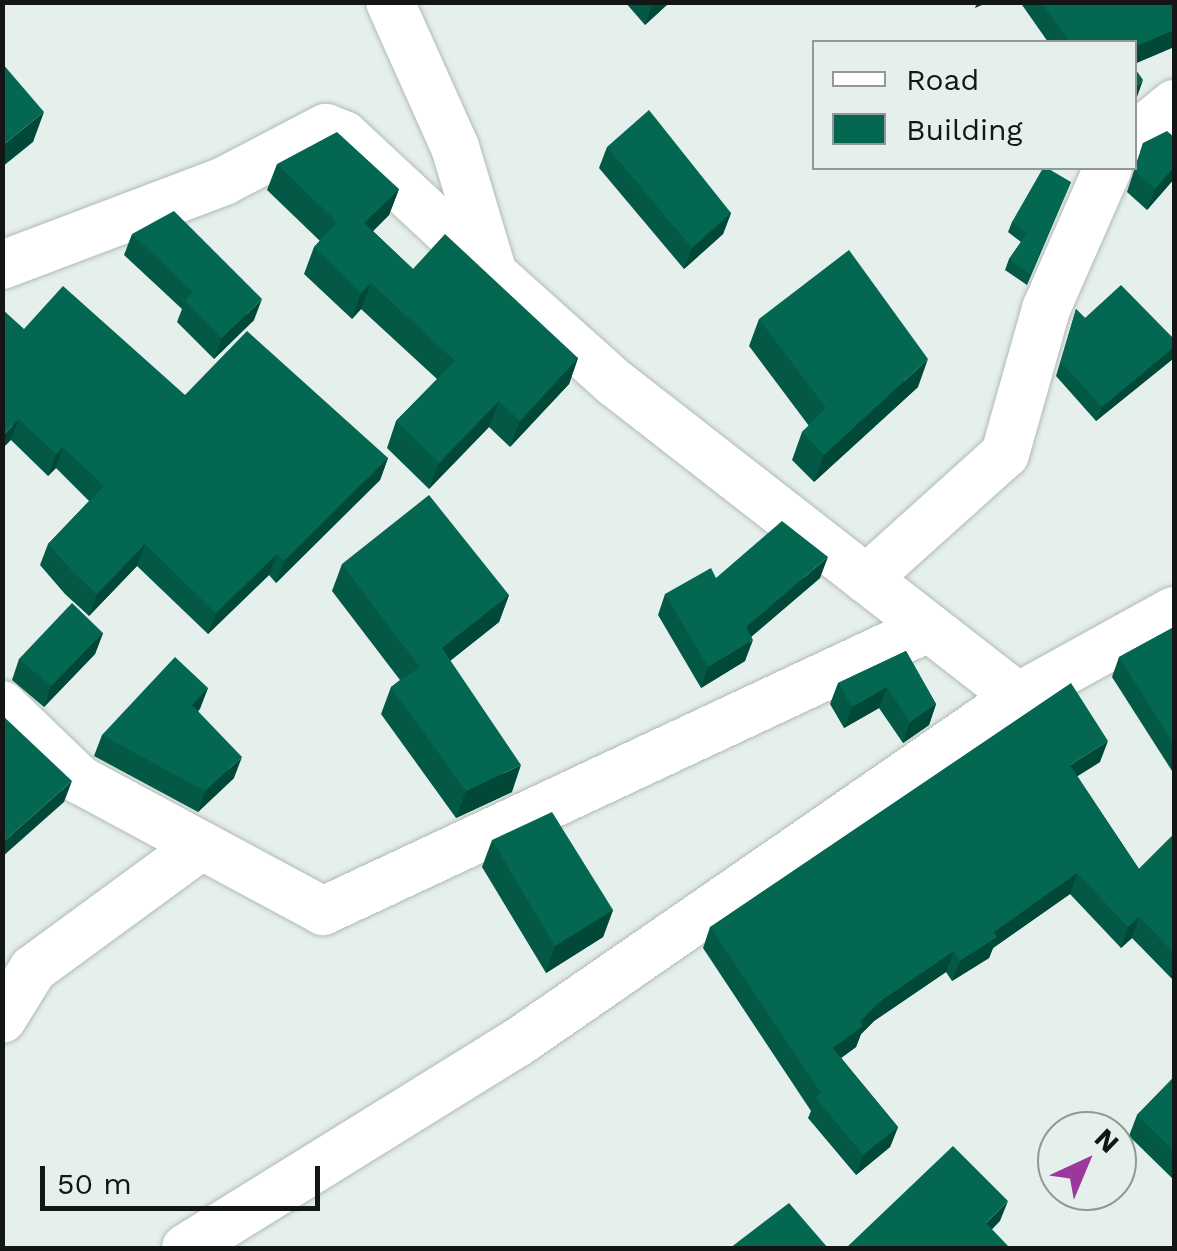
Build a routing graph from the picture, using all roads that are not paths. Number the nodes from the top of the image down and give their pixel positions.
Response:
1 (390, 2) edge
2 (1174, 104) edge
3 (1137, 135) edge
4 (1107, 170) edge
5 (2, 265) edge
6 (492, 274) junction
7 (866, 579) junction
8 (1174, 611) edge
9 (928, 628) junction
10 (1018, 697) junction
11 (2, 705) edge
12 (202, 846) junction
13 (2, 1020) edge
14 (186, 1248) edge

1 - 6 street
2 - 3 street
4 - 7 street
5 - 6 street
6 - 7 street
7 - 9 street
8 - 10 street
9 - 10 street
9 - 12 street
10 - 14 street
11 - 12 street
12 - 13 street

